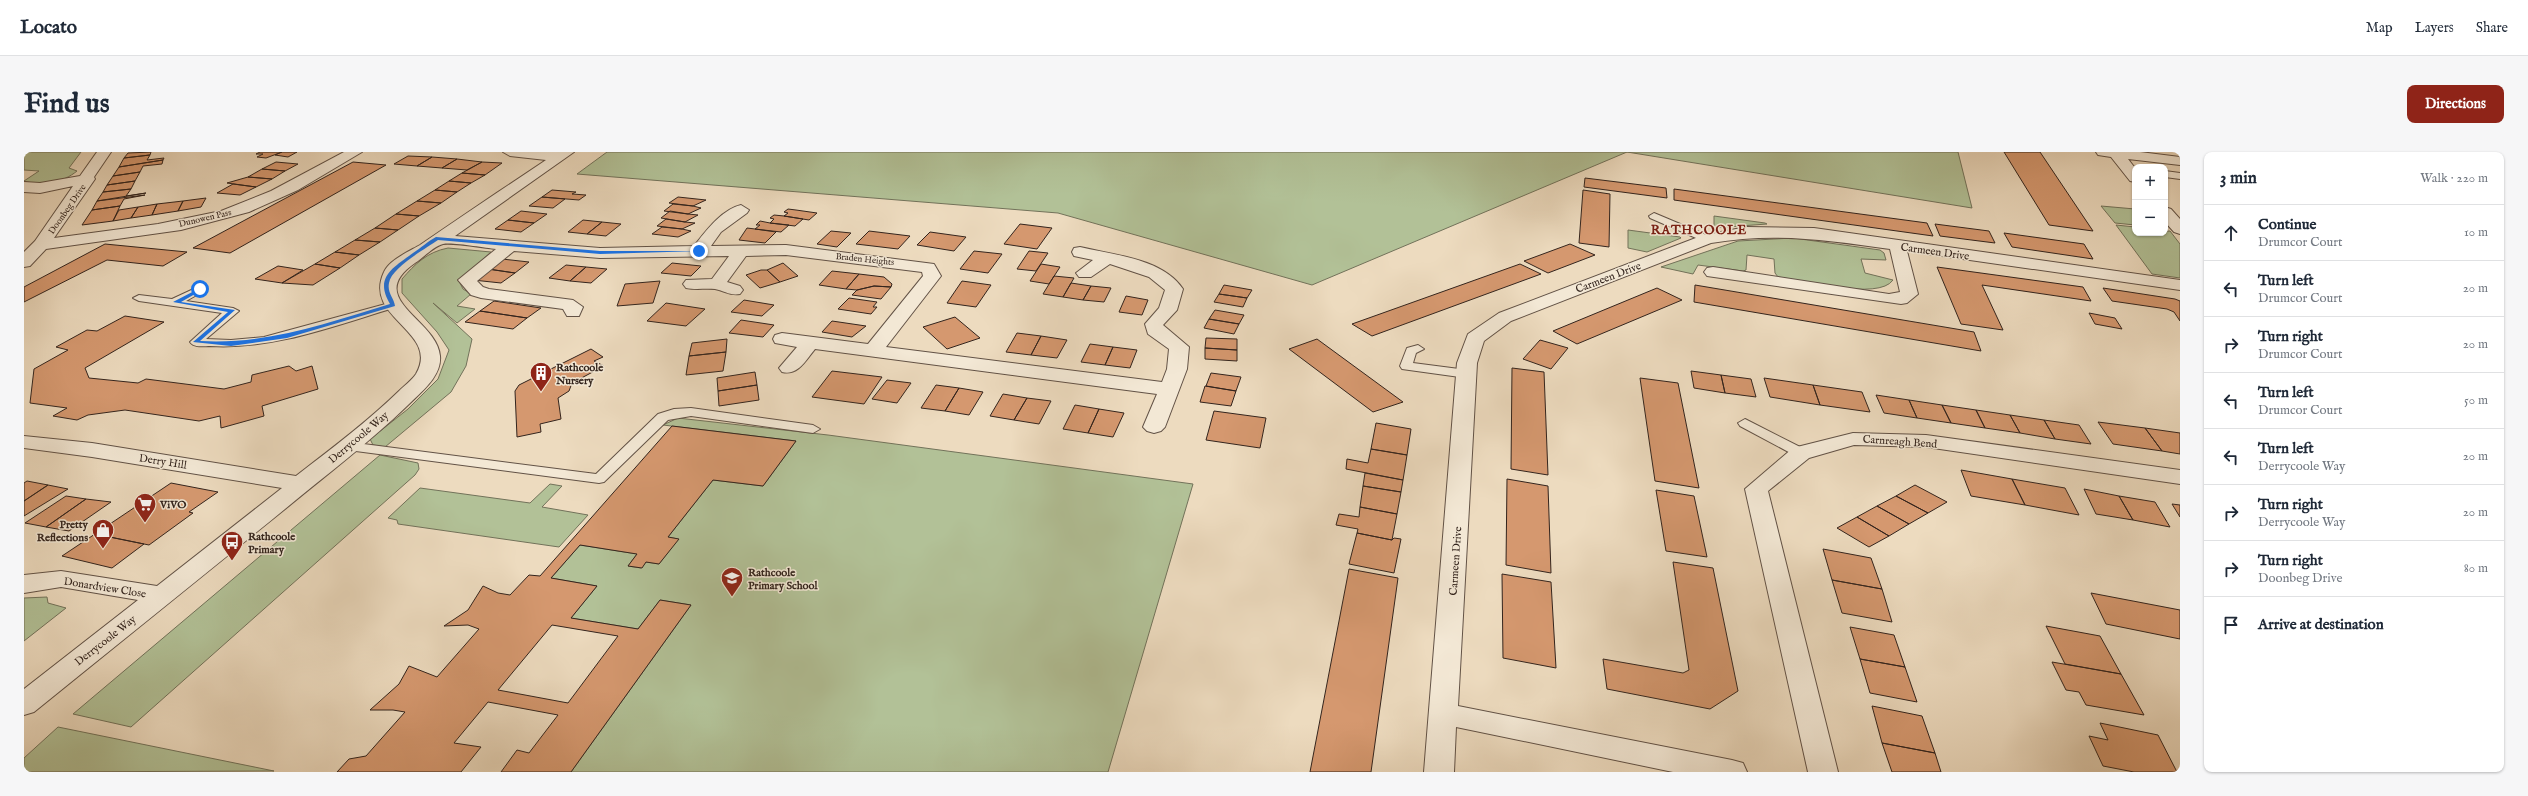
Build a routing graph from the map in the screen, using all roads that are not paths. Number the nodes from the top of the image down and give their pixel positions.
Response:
1 (104, 152) edge
2 (355, 152) edge
3 (510, 152) edge
4 (2109, 153) edge
5 (562, 154) edge
6 (2180, 161) edge
7 (2132, 172) edge
8 (2168, 174) edge
9 (2180, 176) edge
10 (25, 179) edge
11 (88, 179) junction
12 (741, 210) dead end
13 (2168, 215) edge
14 (1654, 216) dead end
15 (2180, 229) edge
16 (436, 239) junction
17 (1707, 239) junction
18 (42, 245) junction
19 (511, 245) junction
20 (1897, 245) junction
21 (699, 251) junction
22 (740, 252) junction
23 (1080, 252) dead end
24 (1106, 259) junction
25 (24, 262) edge
26 (1760, 262) dead end
27 (1714, 272) dead end
28 (1085, 273) dead end
29 (1762, 280) junction
30 (692, 284) dead end
31 (717, 284) junction
32 (2180, 285) edge
33 (200, 289) dead end
34 (734, 290) dead end
35 (139, 298) dead end
36 (175, 302) junction
37 (393, 305) junction
38 (573, 312) dead end
39 (782, 338) dead end
40 (811, 342) junction
41 (1418, 349) dead end
42 (874, 350) junction
43 (789, 368) dead end
44 (1467, 374) junction
45 (1169, 389) junction
46 (1746, 423) dead end
47 (1154, 427) dead end
48 (813, 429) dead end
49 (24, 442) edge
50 (348, 446) junction
51 (1801, 453) junction
52 (2180, 477) edge
53 (302, 484) junction
54 (24, 584) edge
55 (161, 595) junction
56 (24, 704) edge
57 (1444, 714) junction
58 (1440, 772) edge
59 (1732, 772) edge
60 (1823, 772) edge

1 - 11 street, Doonbeg Drive
2 - 18 street, Dunowen Pass
3 - 5 street
4 - 6 street
4 - 7 street
5 - 16 street, Derrycoole Way
8 - 9 lane
10 - 11 street
11 - 18 street, Doonbeg Drive
12 - 21 street
13 - 15 street
14 - 17 lane
16 - 19 street
16 - 37 street, Derrycoole Way
17 - 20 street, Carmeen Drive
17 - 44 street, Carmeen Drive
18 - 25 street, Doonbeg Drive
19 - 21 street
19 - 38 street
20 - 29 street
20 - 32 street, Carmeen Drive
21 - 22 street, Braden Heights
22 - 31 street
22 - 42 street, Braden Heights
23 - 24 street
24 - 28 street
24 - 45 street
26 - 29 street
27 - 29 street
30 - 31 street
31 - 34 street
33 - 36 lane
35 - 36 lane
36 - 37 lane
37 - 50 street, Derrycoole Way
39 - 40 street
40 - 42 street
40 - 43 street
41 - 44 lane
42 - 45 street
44 - 57 street, Carmeen Drive
45 - 47 street
46 - 51 lane
48 - 50 lane
49 - 53 street, Derry Hill
50 - 53 street, Derrycoole Way
51 - 52 street, Carnreagh Bend
51 - 60 street, Carnreagh Bend
53 - 55 street, Derrycoole Way
54 - 55 street, Donardview Close
55 - 56 street, Derrycoole Way
57 - 58 street, Carmeen Drive
57 - 59 street

